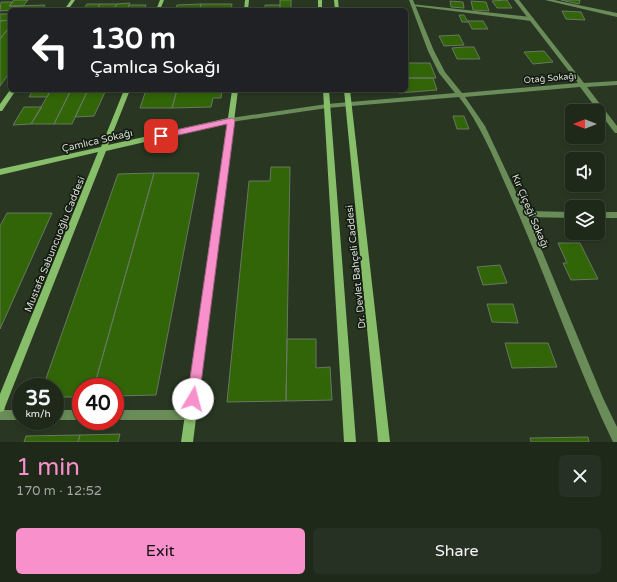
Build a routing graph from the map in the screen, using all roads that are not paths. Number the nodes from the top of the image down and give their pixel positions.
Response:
1 (516, 0) edge
2 (547, 0) edge
3 (412, 3) edge
4 (617, 16) edge
5 (531, 19) junction
6 (617, 83) edge
7 (582, 84) junction
8 (12, 92) edge
9 (126, 92) edge
10 (235, 92) edge
11 (326, 92) edge
12 (347, 92) edge
13 (459, 95) junction
14 (348, 104) junction
15 (328, 106) junction
16 (0, 109) edge
17 (232, 120) junction
18 (617, 131) edge
19 (105, 149) junction
20 (0, 172) edge
21 (523, 214) junction
22 (565, 215) edge
23 (605, 215) edge
24 (617, 215) edge
25 (0, 407) edge
26 (0, 415) edge
27 (12, 415) edge
28 (124, 415) edge
29 (191, 415) junction
30 (617, 439) edge
31 (187, 442) edge
32 (350, 442) edge
33 (384, 442) edge

1 - 5 street, Otağ Sokağı
2 - 4 street
3 - 5 street
3 - 13 street, Kır Çiçeği Sokağı
5 - 7 street, Otağ Sokağı
6 - 7 street
7 - 13 street, Otağ Sokağı
7 - 18 street
8 - 16 street
9 - 19 street, Mustafa Sabuncuoğlu Caddesi
10 - 17 street
11 - 15 street, Dr. Devlet Bahçeli Caddesi
12 - 14 street, Dr. Devlet Bahçeli Caddesi
13 - 14 street, Çamlıca Sokağı
13 - 21 street, Kır Çiçeği Sokağı
14 - 15 street, Çamlıca Sokağı
14 - 33 street, Dr. Devlet Bahçeli Caddesi
15 - 17 street, Çamlıca Sokağı
15 - 32 street, Dr. Devlet Bahçeli Caddesi
17 - 19 street, Çamlıca Sokağı
17 - 29 street
19 - 20 street, Çamlıca Sokağı
19 - 25 street, Mustafa Sabuncuoğlu Caddesi
21 - 22 street
21 - 30 street, Kır Çiçeği Sokağı
23 - 24 street
26 - 27 street
28 - 29 street
29 - 31 street

